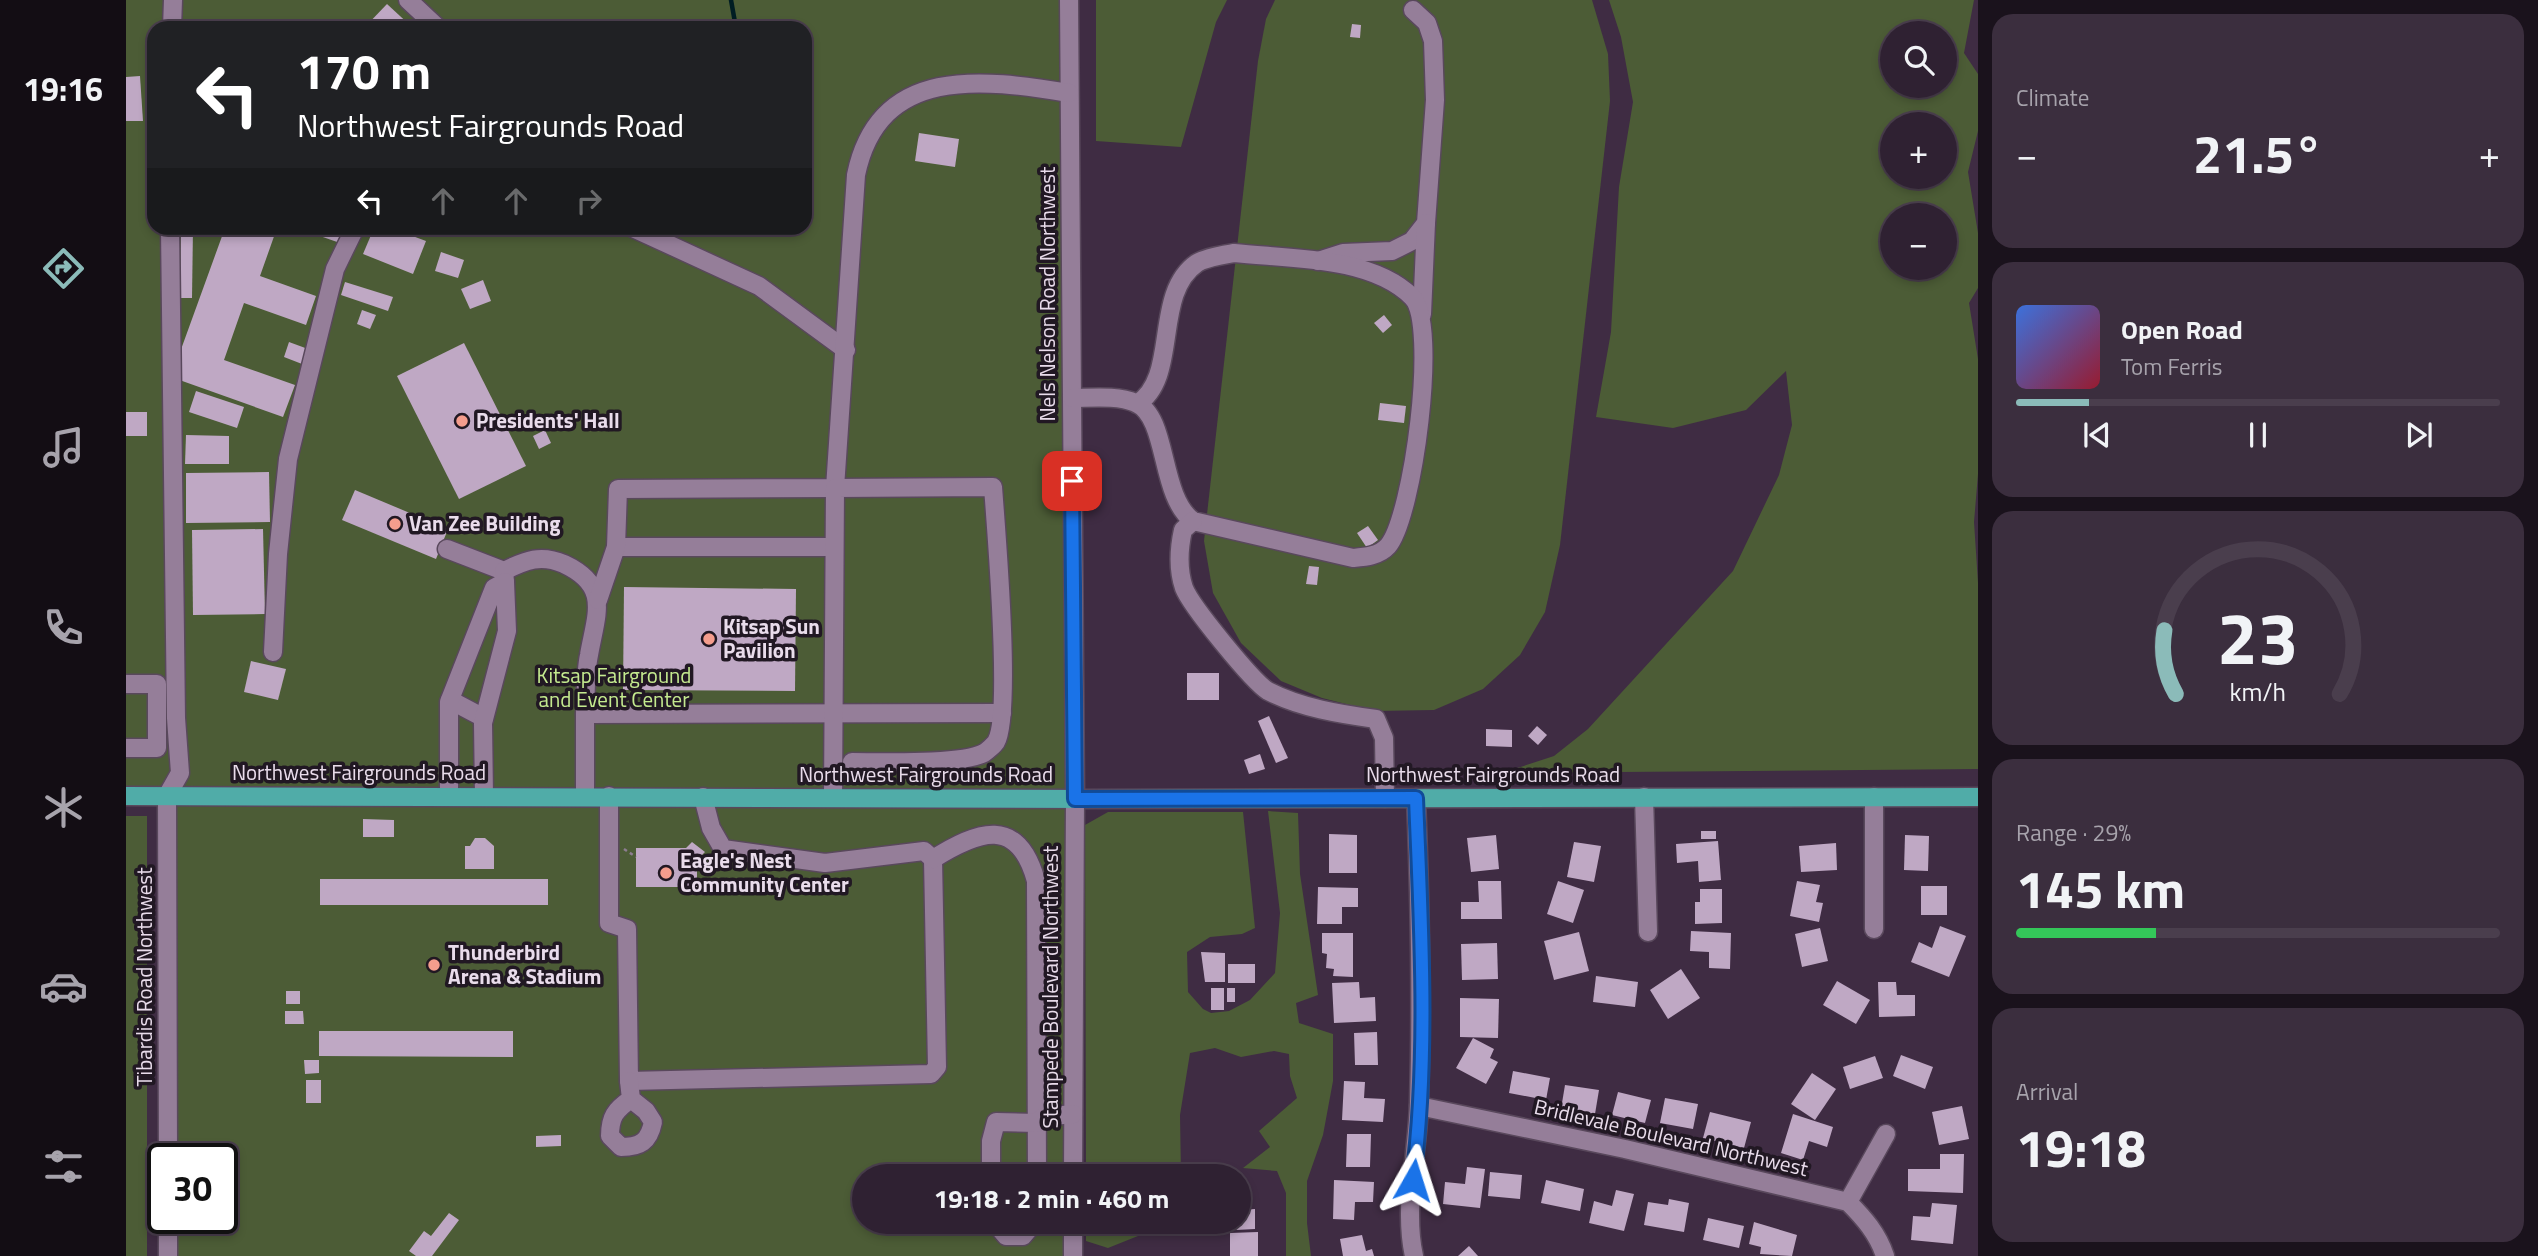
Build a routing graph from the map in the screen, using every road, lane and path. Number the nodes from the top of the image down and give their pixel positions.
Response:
1 (173, 0) edge
2 (408, 0) edge
3 (1069, 0) edge
4 (1413, 10) dead end
5 (172, 21) edge
6 (430, 21) edge
7 (1069, 93) junction
8 (1426, 223) junction
9 (170, 235) edge
10 (352, 235) edge
11 (648, 235) edge
12 (1315, 262) junction
13 (1422, 317) junction
14 (846, 350) junction
15 (1072, 398) junction
16 (1137, 404) junction
17 (835, 488) junction
18 (1193, 521) junction
19 (616, 547) junction
20 (833, 547) junction
21 (447, 549) dead end
22 (505, 577) junction
23 (598, 600) junction
24 (273, 652) dead end
25 (126, 684) edge
26 (450, 700) junction
27 (1002, 713) junction
28 (585, 714) junction
29 (833, 714) junction
30 (484, 718) junction
31 (126, 748) edge
32 (852, 762) dead end
33 (449, 795) junction
34 (126, 796) edge
35 (167, 796) junction
36 (484, 796) junction
37 (585, 796) junction
38 (609, 796) junction
39 (703, 797) junction
40 (833, 797) junction
41 (1644, 797) junction
42 (1874, 797) junction
43 (1978, 797) edge
44 (1385, 798) junction
45 (1416, 798) junction
46 (1075, 799) junction
47 (933, 859) junction
48 (1874, 929) dead end
49 (1648, 932) dead end
50 (1419, 1105) junction
51 (1073, 1114) junction
52 (1037, 1123) junction
53 (1886, 1134) dead end
54 (168, 1143) edge
55 (991, 1164) edge
56 (1037, 1164) edge
57 (1073, 1164) edge
58 (1847, 1202) junction
59 (168, 1234) edge
60 (1004, 1234) edge
61 (1025, 1234) edge
62 (1073, 1234) edge
63 (169, 1256) edge
64 (1073, 1256) edge
65 (1414, 1256) edge
66 (1885, 1256) edge

1 - 5 street
2 - 6 street
3 - 7 street, Nels Nelson Road Northwest
4 - 8 street
7 - 14 street
7 - 15 street, Nels Nelson Road Northwest
8 - 12 street
8 - 13 street
9 - 35 street
10 - 24 street
11 - 14 street
12 - 13 street
12 - 16 street
13 - 18 street
14 - 17 street
15 - 16 street
15 - 46 street, Nels Nelson Road Northwest
16 - 18 street
17 - 19 street
17 - 20 street
17 - 27 street
18 - 44 street
19 - 20 street
19 - 23 street
20 - 29 street
21 - 22 street
22 - 23 street
22 - 26 street
22 - 30 street
23 - 28 street
25 - 31 street
26 - 30 street
26 - 33 street
27 - 29 street
27 - 32 street
28 - 29 street
28 - 37 street
29 - 40 street
30 - 36 street
33 - 35 main road, Northwest Fairgrounds Road
33 - 36 main road, Northwest Fairgrounds Road
34 - 35 main road, Northwest Fairgrounds Road
35 - 54 street, Tibardis Road Northwest
36 - 37 main road, Northwest Fairgrounds Road
37 - 38 main road, Northwest Fairgrounds Road
38 - 39 main road, Northwest Fairgrounds Road
38 - 47 street
39 - 40 main road, Northwest Fairgrounds Road
39 - 47 street
40 - 46 main road, Northwest Fairgrounds Road
41 - 42 main road, Northwest Fairgrounds Road
41 - 45 main road, Northwest Fairgrounds Road
41 - 49 street
42 - 43 main road, Northwest Fairgrounds Road
42 - 48 street
44 - 45 main road, Northwest Fairgrounds Road
44 - 46 main road, Northwest Fairgrounds Road
45 - 50 street
46 - 51 street, Stampede Boulevard Northwest
47 - 52 street
50 - 58 street, Bridlevale Boulevard Northwest
50 - 65 street
51 - 52 street
51 - 57 street, Stampede Boulevard Northwest
52 - 55 street
52 - 56 street
53 - 58 street
58 - 66 street
59 - 63 street
60 - 61 street
62 - 64 street

